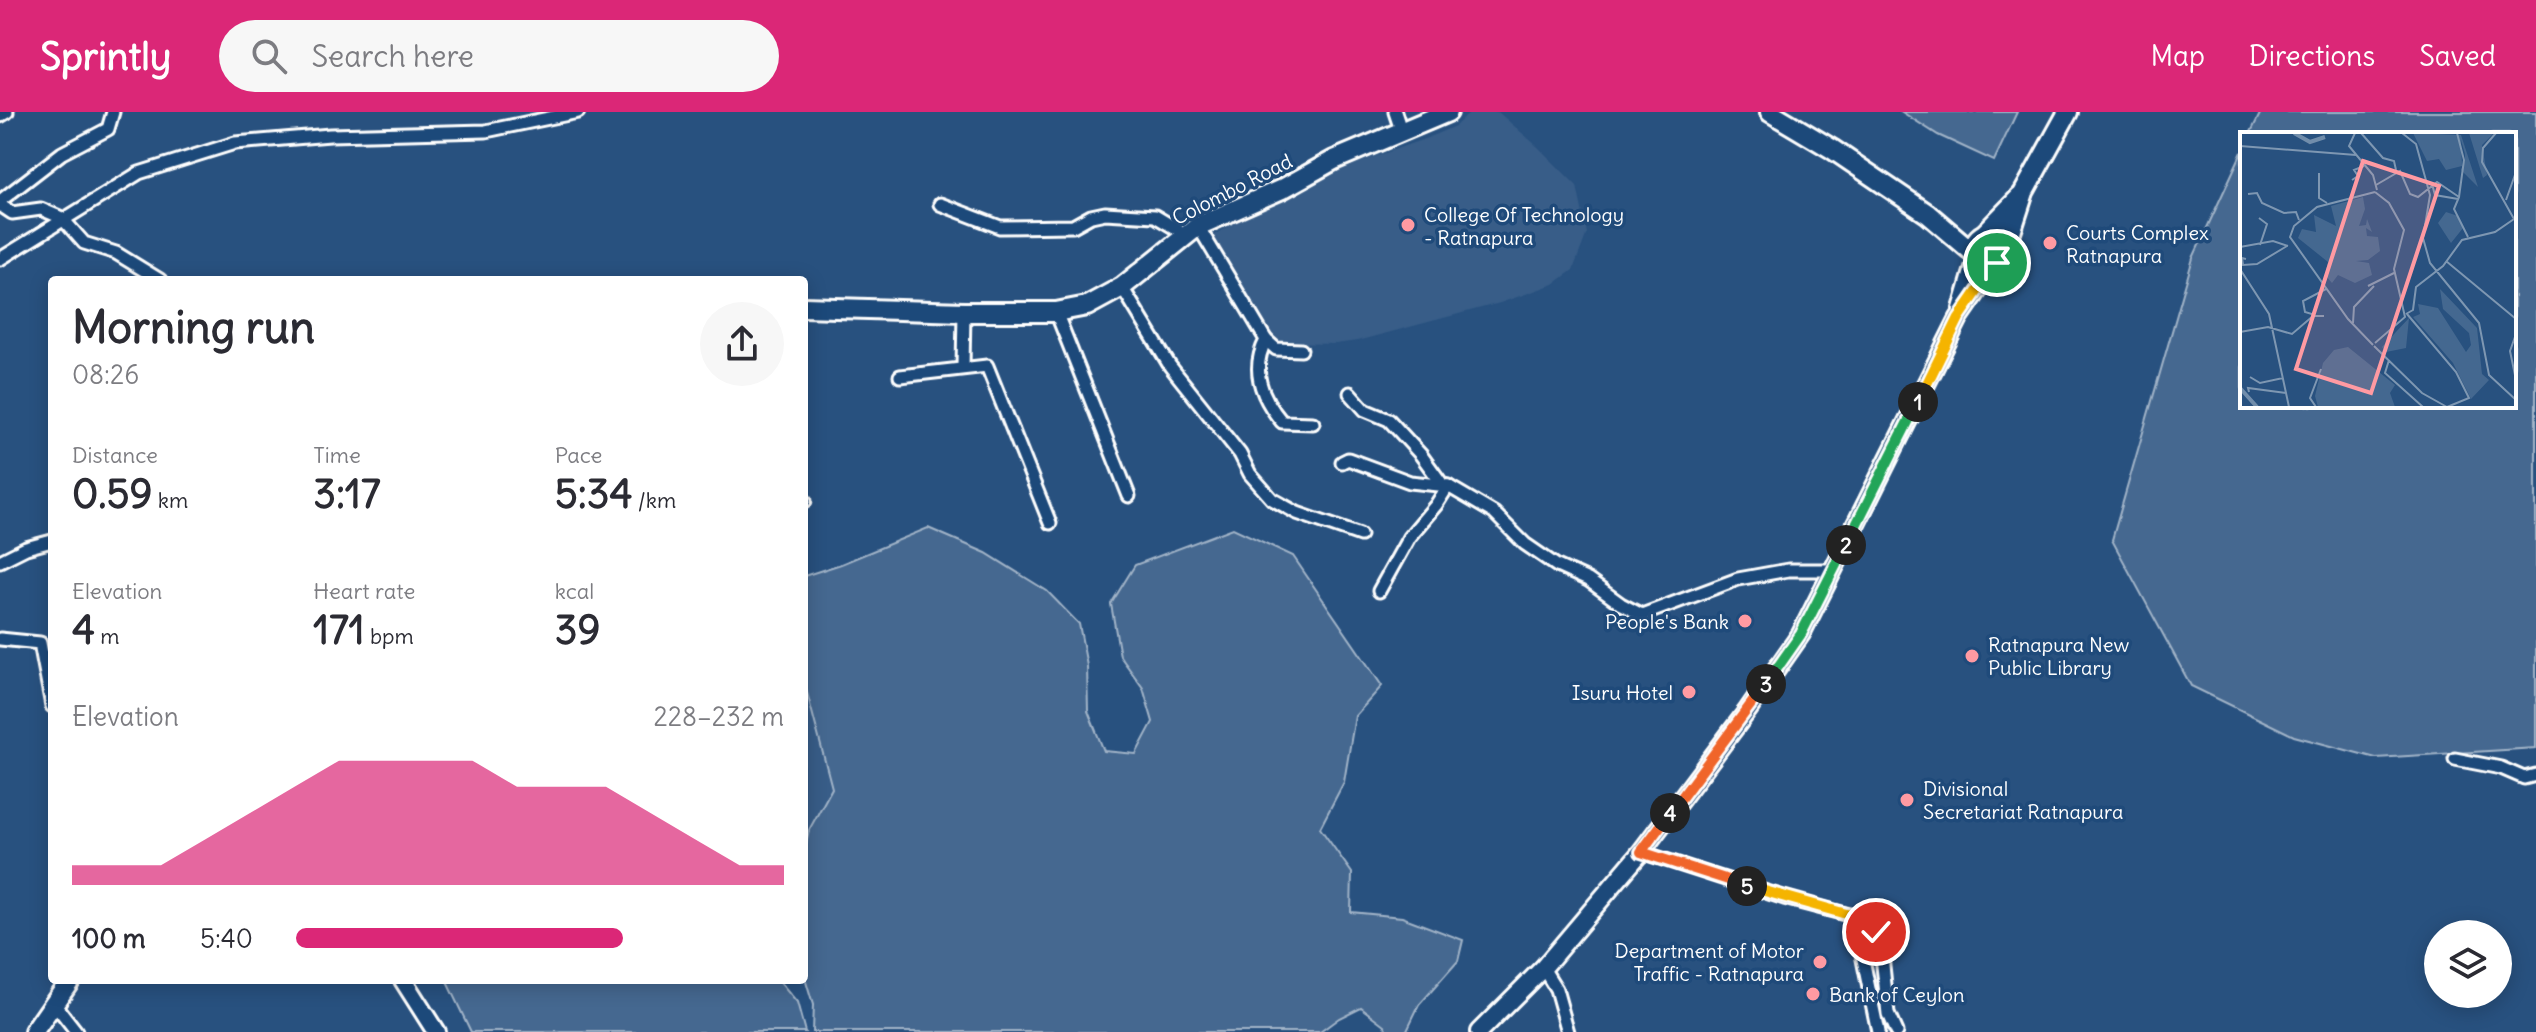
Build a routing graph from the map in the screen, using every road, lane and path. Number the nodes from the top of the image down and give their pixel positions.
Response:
1 (7, 112) edge
2 (113, 112) edge
3 (578, 112) edge
4 (1395, 112) edge
5 (1448, 112) edge
6 (1770, 112) edge
7 (2068, 112) edge
8 (0, 116) edge
9 (1402, 133) junction
10 (2024, 192) junction
11 (0, 203) edge
12 (940, 204) dead end
13 (1928, 214) junction
14 (62, 218) junction
15 (1192, 230) junction
16 (1983, 235) junction
17 (1976, 256) junction
18 (2001, 257) junction
19 (0, 259) edge
20 (153, 276) edge
21 (1122, 287) junction
22 (808, 307) edge
23 (964, 312) junction
24 (1056, 312) junction
25 (1959, 318) junction
26 (1266, 340) junction
27 (1301, 350) dead end
28 (963, 367) junction
29 (900, 376) dead end
30 (1350, 393) dead end
31 (1313, 423) dead end
32 (1342, 462) dead end
33 (1445, 485) junction
34 (1129, 496) dead end
35 (1050, 523) dead end
36 (1360, 535) dead end
37 (48, 542) edge
38 (0, 561) edge
39 (1834, 570) junction
40 (1379, 591) dead end
41 (0, 639) edge
42 (48, 685) edge
43 (2455, 759) dead end
44 (2536, 775) edge
45 (1641, 852) junction
46 (1848, 915) junction
47 (1543, 968) junction
48 (68, 984) edge
49 (406, 984) edge
50 (55, 1005) junction
51 (34, 1032) edge
52 (76, 1032) edge
53 (436, 1032) edge
54 (1479, 1032) edge
55 (1568, 1032) edge
56 (1878, 1032) edge
57 (1896, 1032) edge

1 - 8 street
2 - 11 street
3 - 14 street
4 - 9 street
5 - 9 highway, Colombo Road
6 - 13 highway
7 - 10 highway
9 - 15 highway, Colombo Road
10 - 16 highway
10 - 18 highway
11 - 14 street
12 - 15 street
13 - 16 highway
13 - 17 highway
14 - 19 street
14 - 20 street
15 - 21 highway, Colombo Road
15 - 26 street
16 - 17 highway
16 - 18 highway
17 - 18 highway
17 - 25 main road
18 - 25 main road
21 - 24 highway, Colombo Road
21 - 36 street
22 - 23 highway, Colombo Road
23 - 24 highway, Colombo Road
23 - 28 street
24 - 34 street
25 - 39 main road
26 - 27 street
26 - 31 street
28 - 29 street
28 - 35 street
30 - 33 street
32 - 33 street
33 - 39 street
33 - 40 street
37 - 38 street
39 - 45 main road
41 - 42 street
43 - 44 street
45 - 46 street
45 - 47 main road
46 - 56 street
46 - 57 street
47 - 54 main road
47 - 55 street
48 - 50 highway
49 - 53 main road
50 - 51 highway
50 - 52 street

